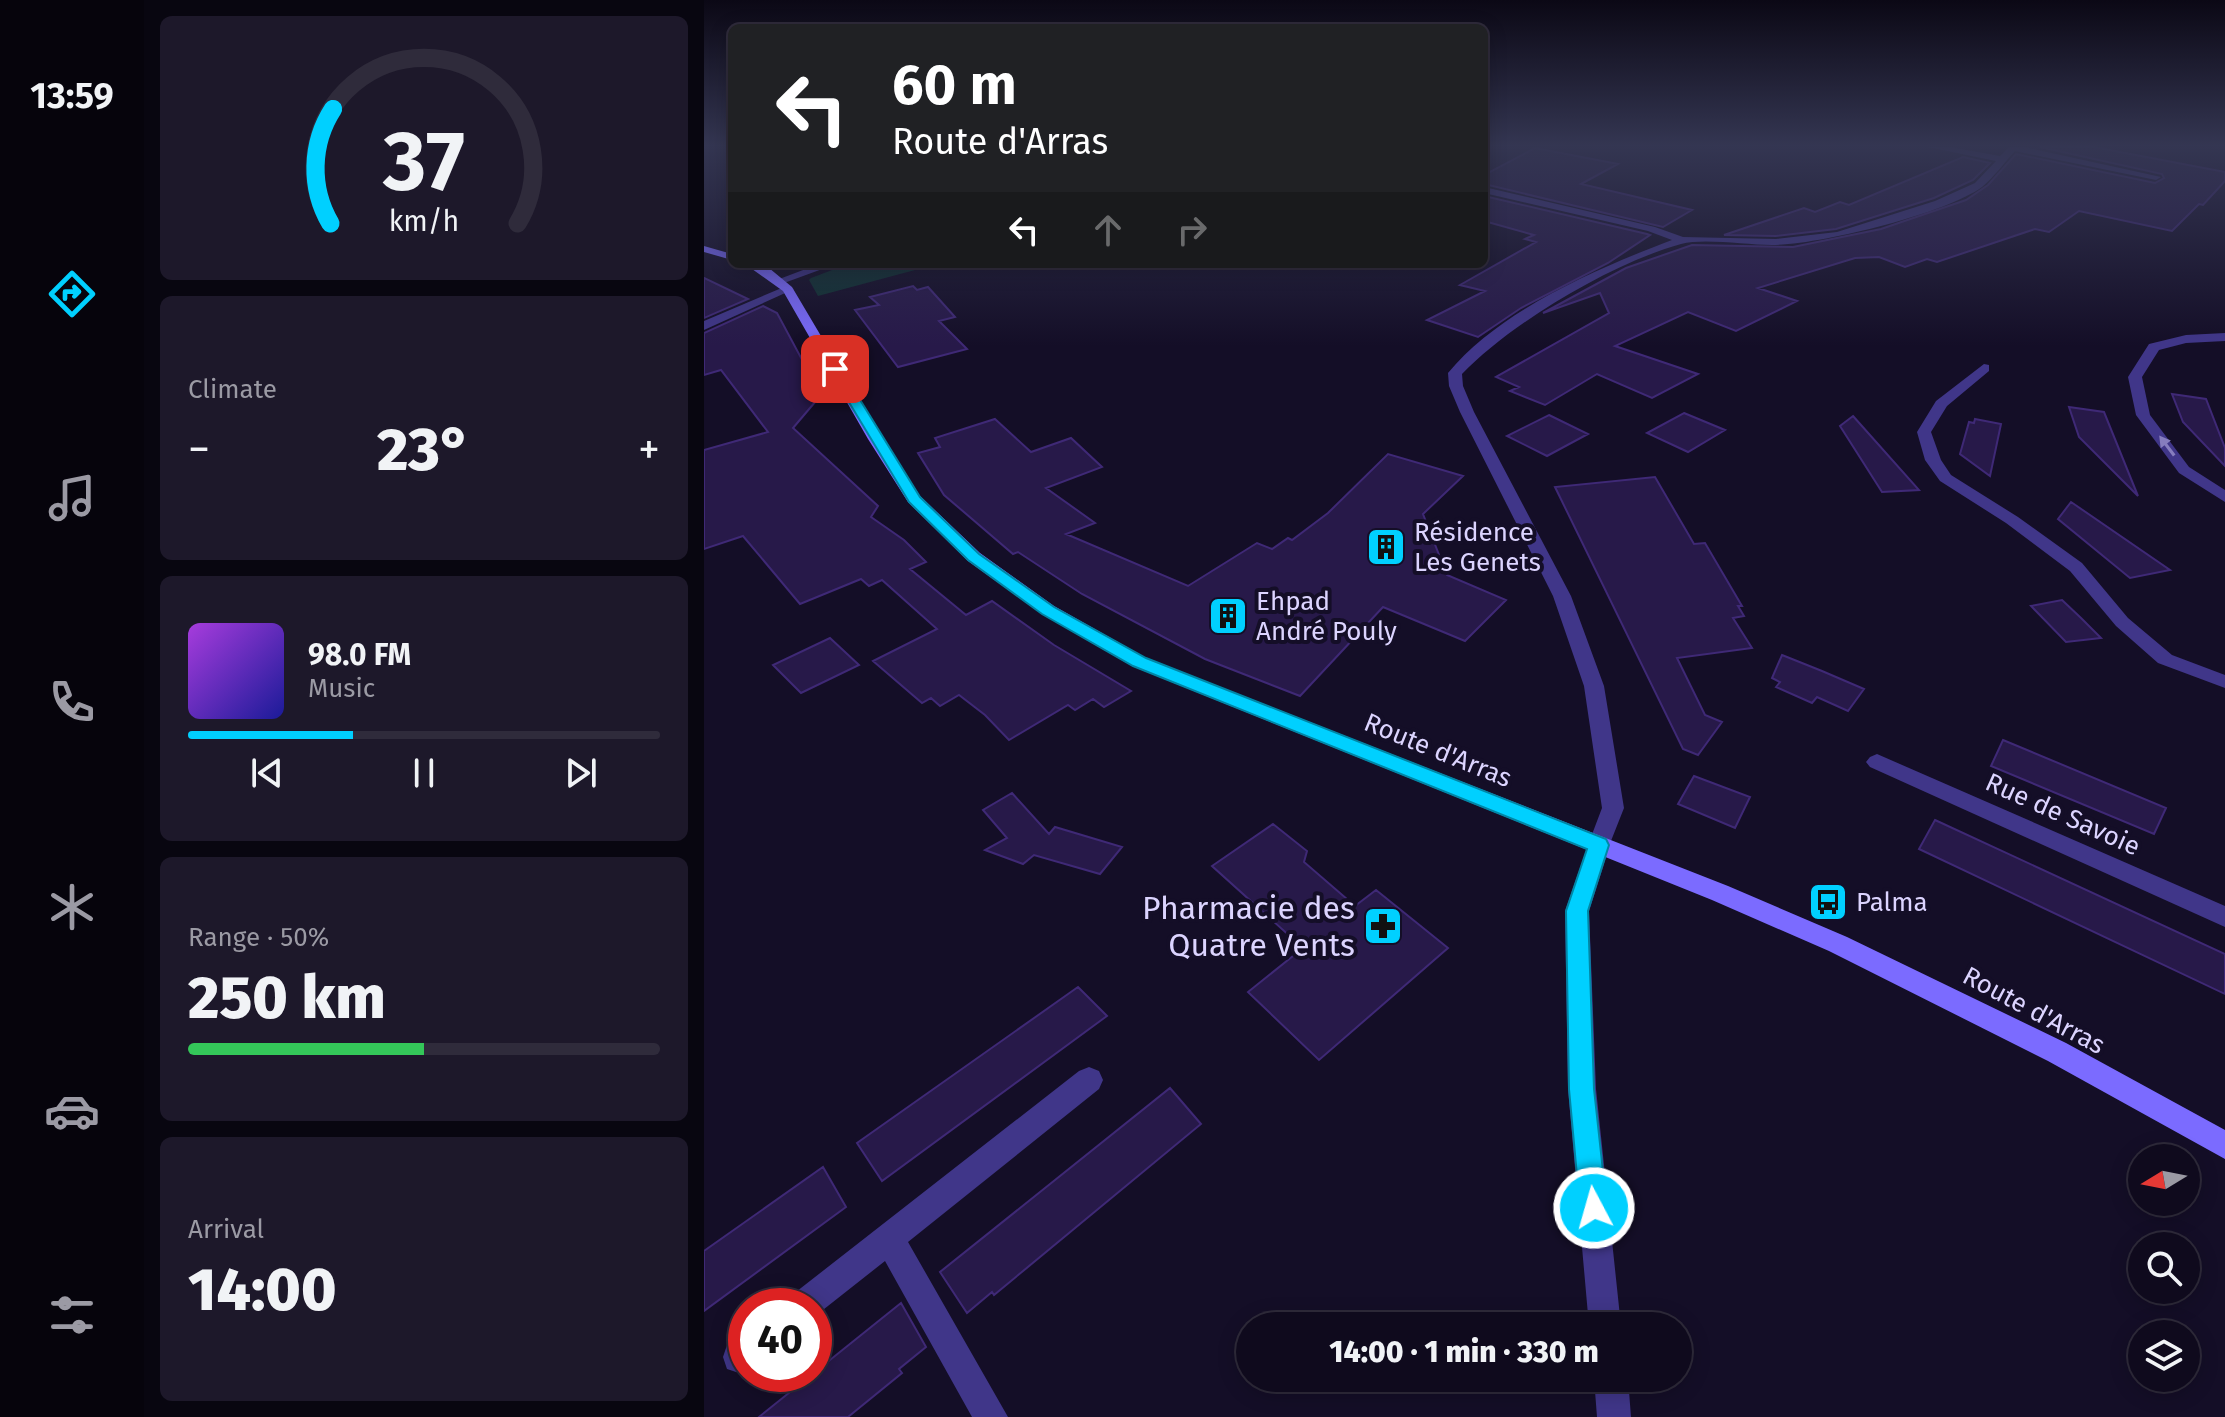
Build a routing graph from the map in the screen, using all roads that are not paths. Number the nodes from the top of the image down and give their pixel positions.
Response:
1 (1583, 213) edge
2 (1907, 213) edge
3 (1682, 240) junction
4 (704, 249) edge
5 (728, 256) edge
6 (757, 268) edge
7 (821, 268) edge
8 (784, 285) junction
9 (704, 326) edge
10 (2225, 337) edge
11 (1984, 368) dead end
12 (2225, 497) edge
13 (2225, 682) edge
14 (1877, 762) dead end
15 (1599, 845) junction
16 (2225, 917) edge
17 (1089, 1080) dead end
18 (2225, 1145) edge
19 (889, 1238) junction
20 (826, 1288) edge
21 (1604, 1312) edge
22 (1612, 1392) edge
23 (991, 1417) edge
24 (1614, 1417) edge

1 - 3 street
2 - 3 street
3 - 15 street
4 - 5 main road
6 - 8 main road, Route d'Arras
7 - 8 street
8 - 9 street
8 - 15 main road, Route d'Arras
12 -> 10 street
11 - 13 street
14 - 16 street, Rue de Savoie
15 - 18 main road, Route d'Arras
15 - 21 street
17 - 19 street
19 - 20 street
19 - 23 street
22 - 24 street

